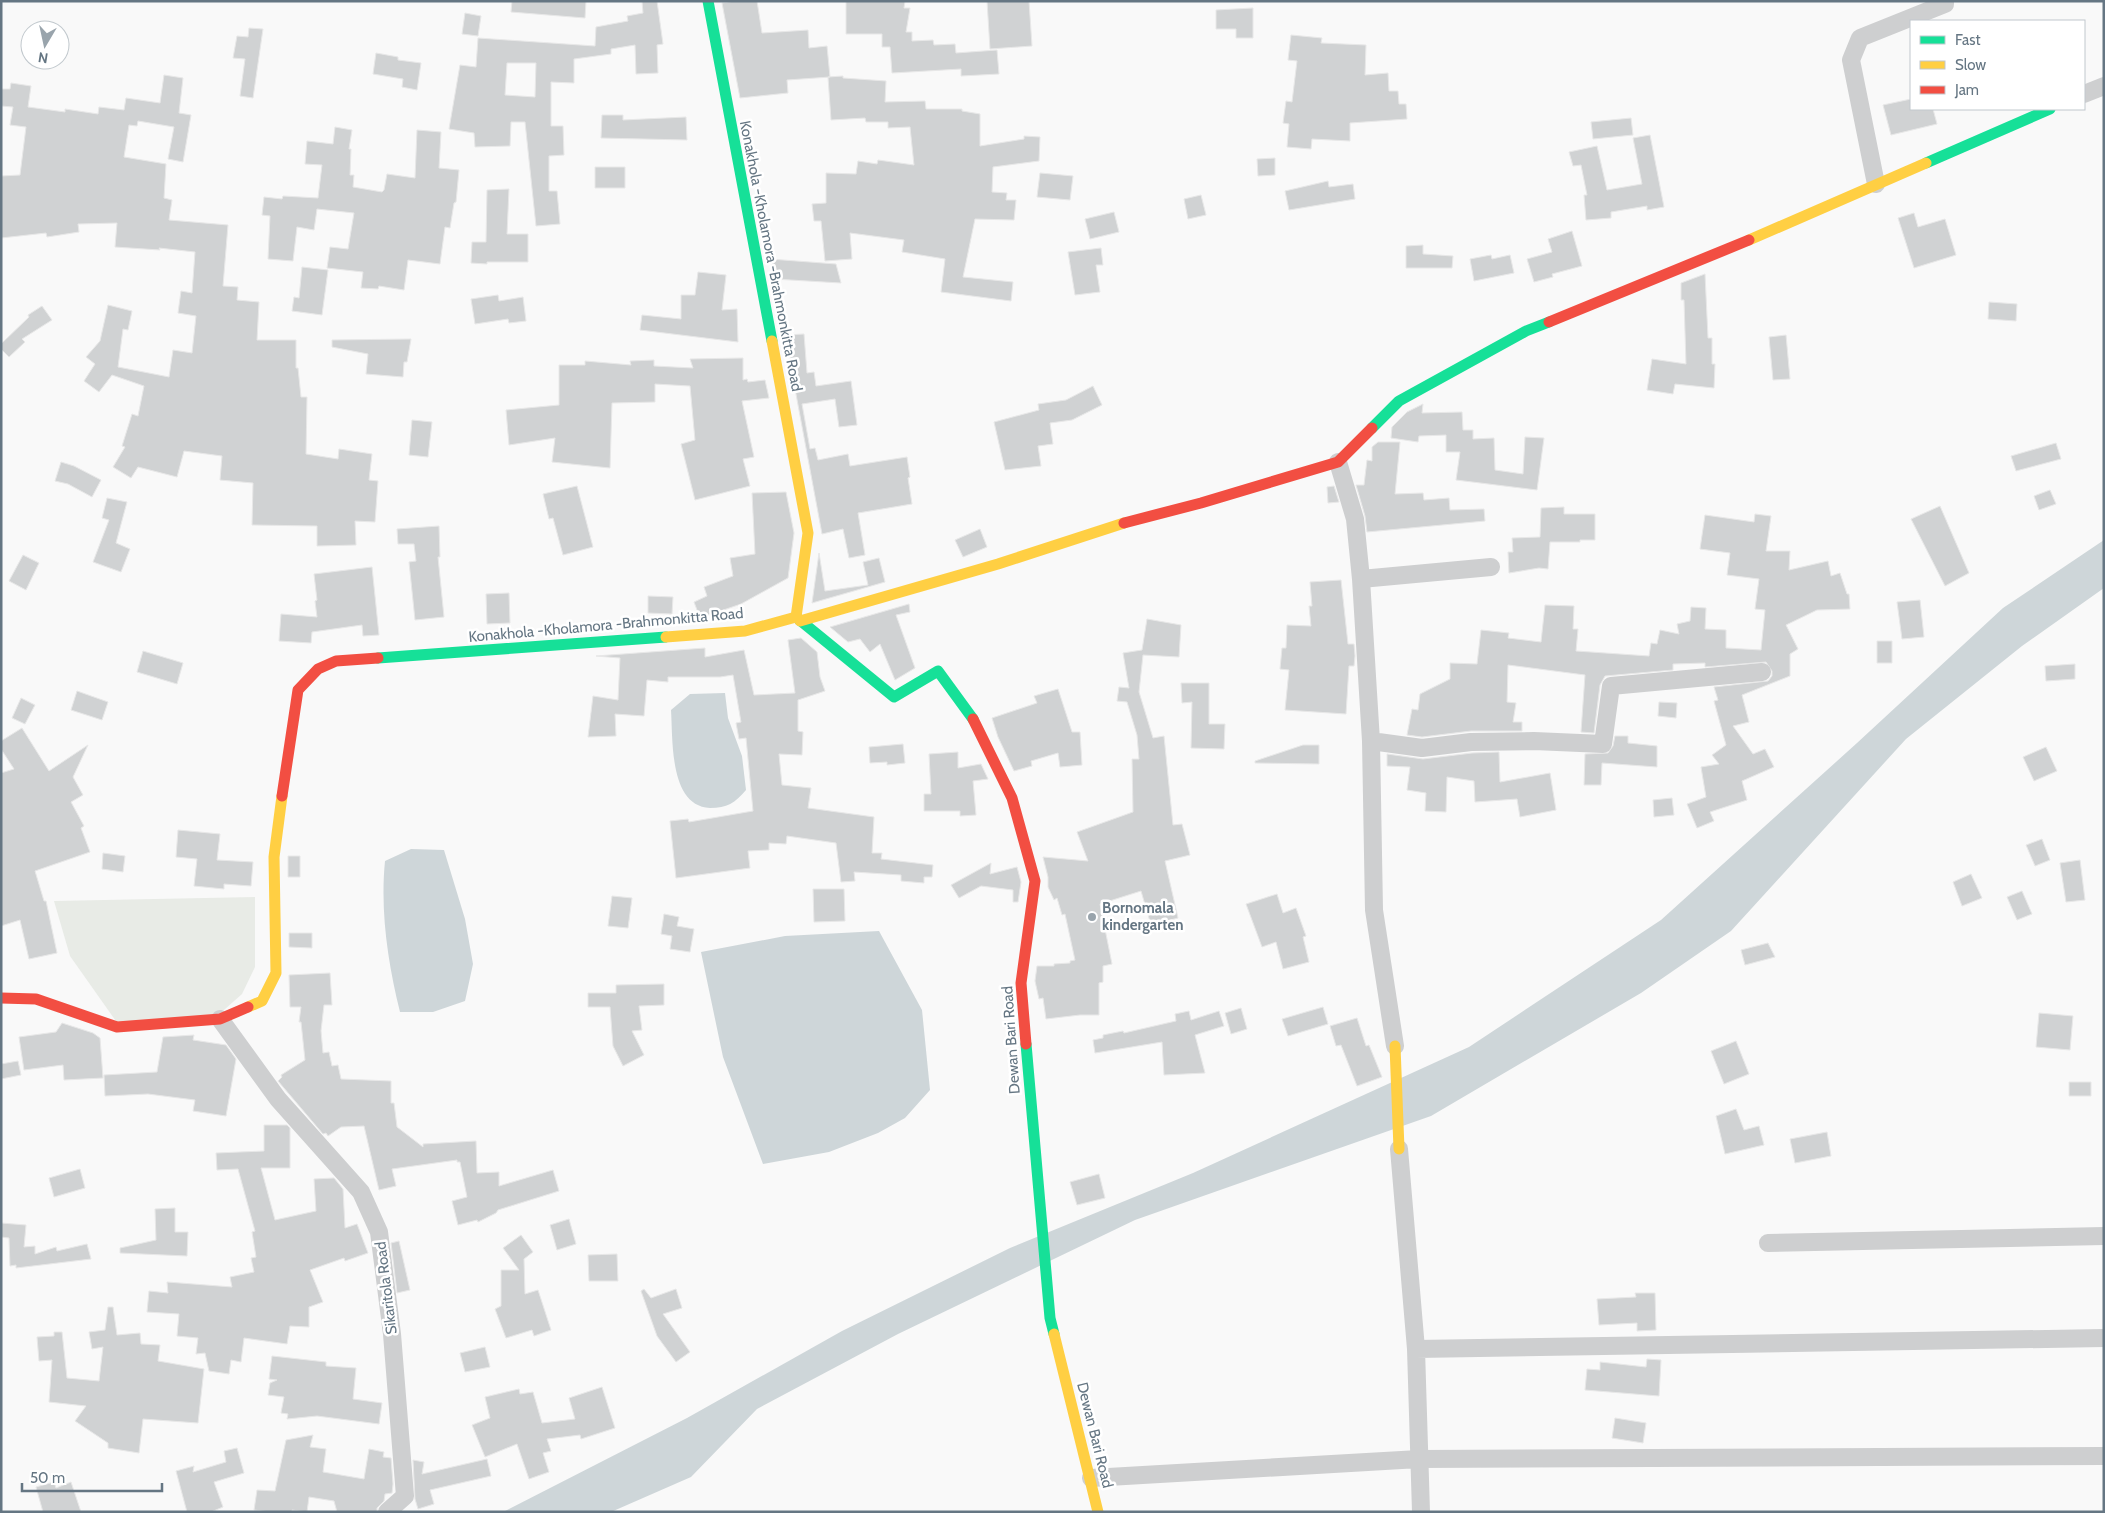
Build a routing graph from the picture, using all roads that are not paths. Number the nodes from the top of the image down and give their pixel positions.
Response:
1 (708, 1) edge
2 (1945, 1) edge
3 (2104, 86) edge
4 (2085, 94) edge
5 (2048, 110) edge
6 (1876, 184) junction
7 (1338, 462) junction
8 (1491, 567) dead end
9 (1361, 580) junction
10 (798, 619) junction
11 (1762, 672) dead end
12 (1370, 741) junction
13 (1, 998) edge
14 (220, 1019) junction
15 (1395, 1046) joint
16 (1399, 1149) joint
17 (2104, 1236) edge
18 (1768, 1243) dead end
19 (2104, 1338) edge
20 (1416, 1349) junction
21 (2104, 1456) edge
22 (1419, 1459) junction
23 (1092, 1478) junction
24 (387, 1512) edge
25 (1098, 1512) edge
26 (1420, 1512) edge

1 - 10 street, Konakhola -Kholamora -Brahmonkitta Road
2 - 6 street
3 - 4 street
5 - 6 street
6 - 7 street
7 - 9 street
7 - 10 street
8 - 9 street
9 - 12 street
10 - 14 street, Konakhola -Kholamora -Brahmonkitta Road
10 - 23 street, Dewan Bari Road
11 - 12 street
12 - 15 street
13 - 14 street
14 - 24 street, Sikaritola Road
15 - 16 street
16 - 20 street
17 - 18 street
19 - 20 street
20 - 22 street
21 - 22 street
22 - 23 street
22 - 26 street
23 - 25 street, Dewan Bari Road

